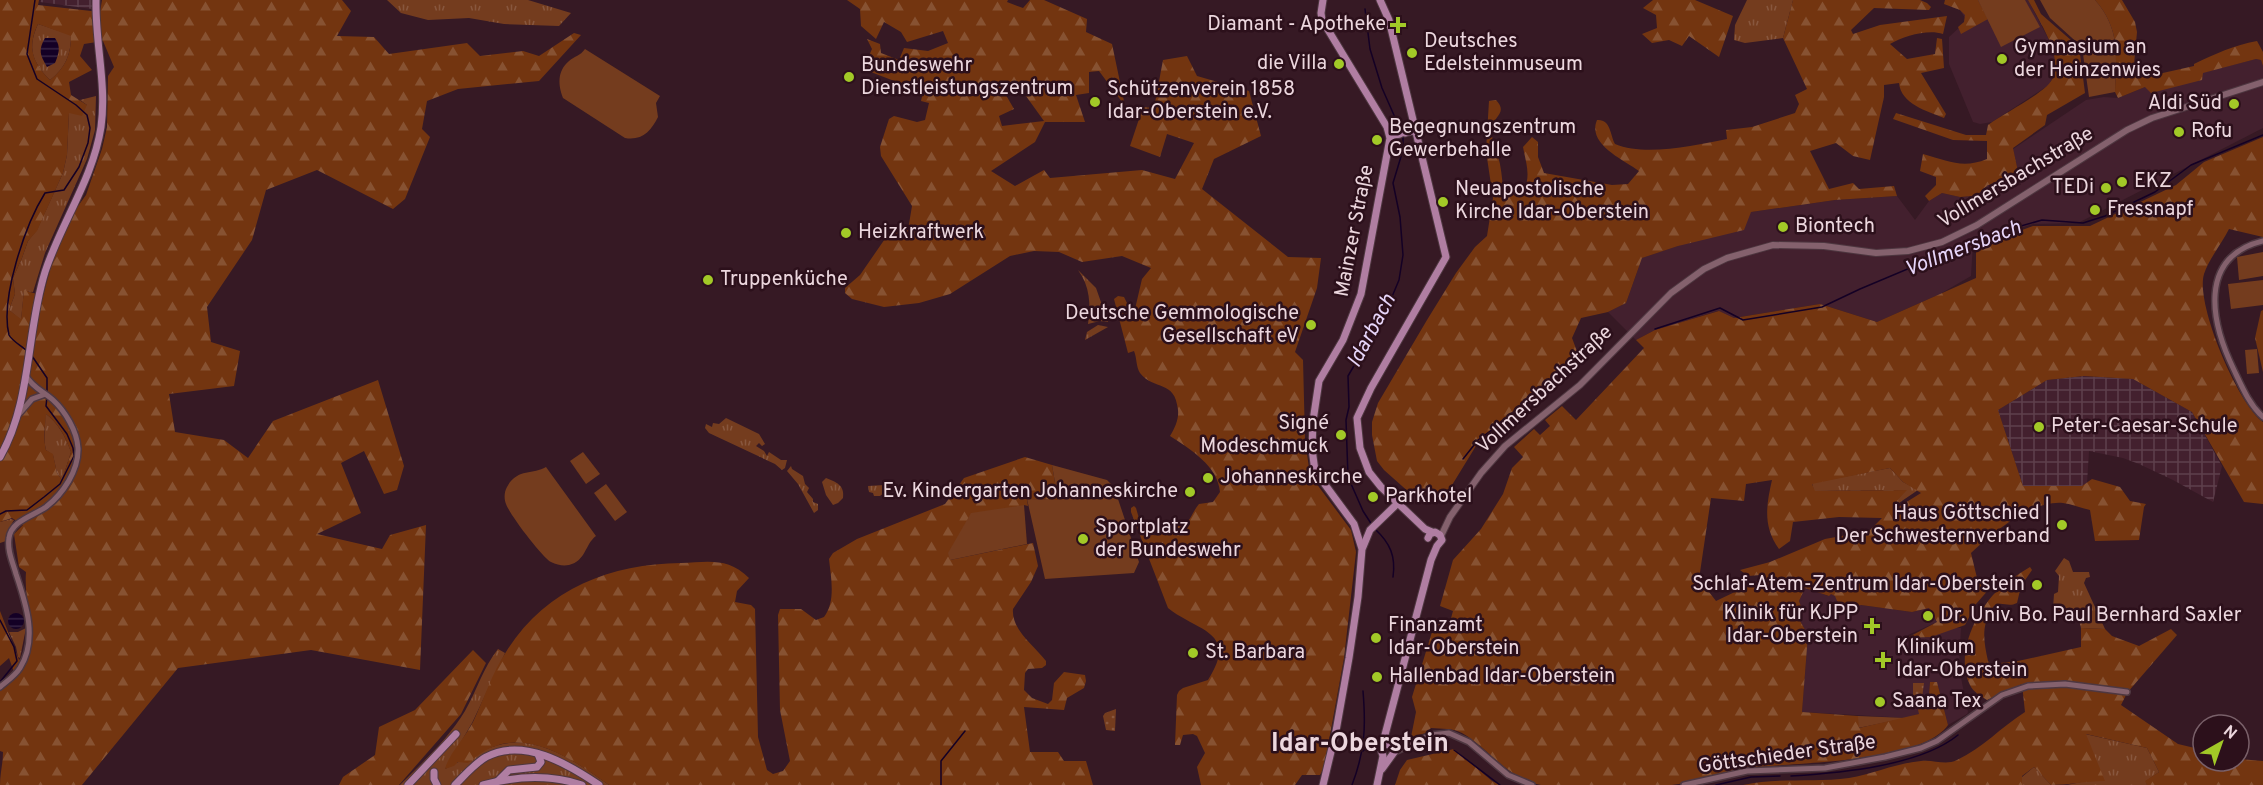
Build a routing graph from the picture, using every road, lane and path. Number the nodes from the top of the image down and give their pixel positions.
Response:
1 (96, 0) edge
2 (1323, 0) edge
3 (1380, 0) edge
4 (2263, 82) edge
5 (1416, 130) junction
6 (1390, 136) junction
7 (2263, 240) edge
8 (25, 374) junction
9 (23, 391) junction
10 (39, 394) junction
11 (19, 414) junction
12 (2263, 417) edge
13 (0, 457) edge
14 (1399, 502) junction
15 (1354, 524) junction
16 (1366, 535) junction
17 (1434, 538) junction
18 (1362, 549) junction
19 (0, 687) edge
20 (2127, 692) dead end
21 (456, 734) dead end
22 (1390, 747) junction
23 (538, 753) junction
24 (1386, 757) junction
25 (434, 772) dead end
26 (498, 781) junction
27 (408, 785) edge
28 (437, 785) edge
29 (455, 785) edge
30 (483, 785) edge
31 (582, 785) edge
32 (599, 785) edge
33 (1323, 785) edge
34 (1377, 785) edge
35 (1532, 785) edge
36 (1684, 785) edge

1 - 8 main road
2 - 6 main road
3 - 5 main road
4 - 17 main road, Vollmersbachstraße
5 - 6 main road
5 - 14 main road
6 - 15 main road, Mainzer Straße
7 - 12 street
8 - 9 main road
8 - 10 street
9 - 10 street
9 - 11 main road
10 - 11 street
10 - 19 street
11 - 13 main road
14 - 16 main road
14 - 17 main road
15 - 16 main road
15 - 18 main road, Mainzer Straße
16 - 18 main road
17 - 22 main road
18 - 33 main road, Mainzer Straße
20 - 36 street, Göttschieder Straße
21 - 27 main road
22 - 24 main road
22 - 24 main road
22 - 35 street
23 - 26 main road
23 - 29 main road
23 - 32 main road
24 - 34 main road
25 - 28 main road
26 - 30 main road
26 - 31 main road

